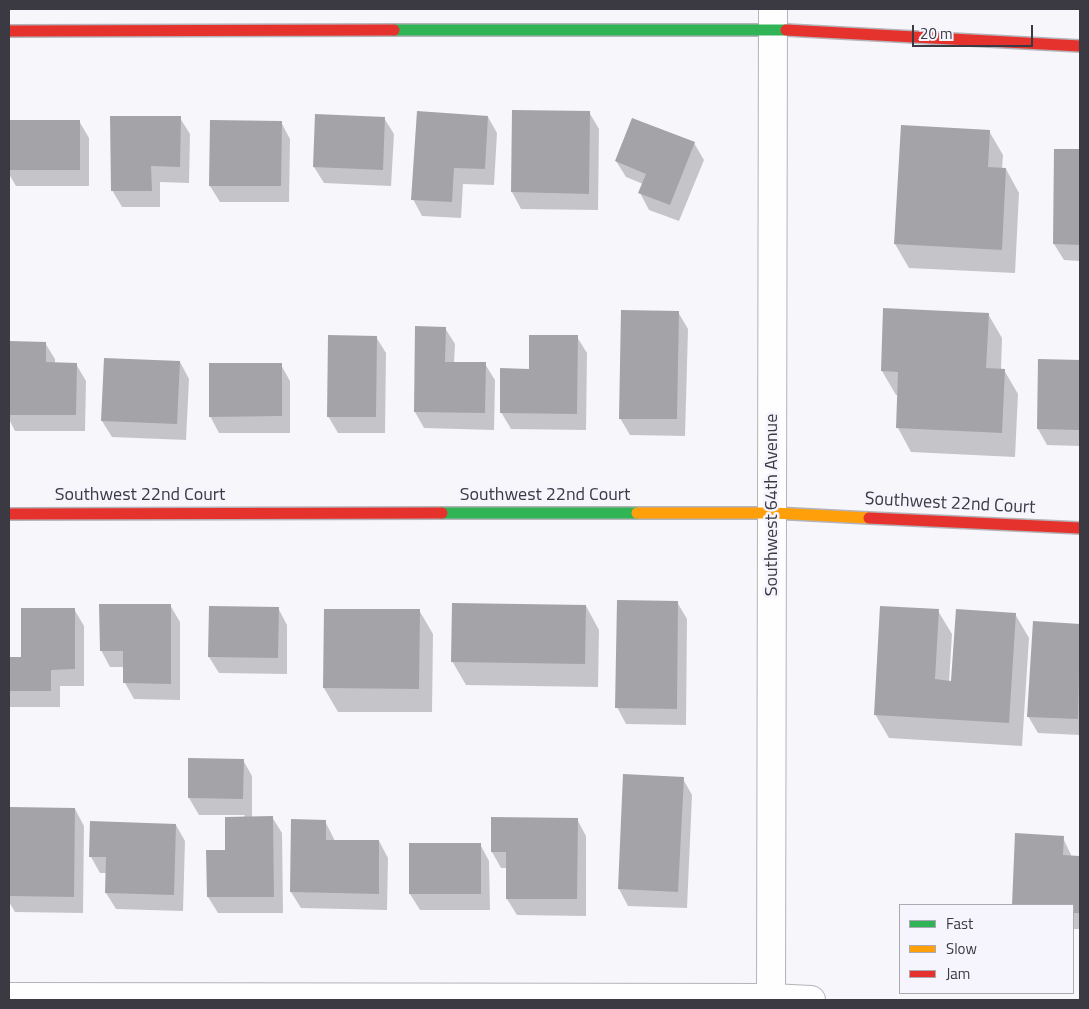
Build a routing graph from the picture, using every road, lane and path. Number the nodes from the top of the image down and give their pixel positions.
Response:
1 (773, 19) edge
2 (9, 31) edge
3 (1080, 46) edge
4 (774, 513) junction
5 (9, 514) edge
6 (1080, 528) edge
7 (9, 997) edge
8 (771, 999) edge
9 (811, 1000) edge

1 - 2 street
1 - 3 street
1 - 4 street, Southwest 64th Avenue
4 - 5 street, Southwest 22nd Court
4 - 6 street, Southwest 22nd Court
4 - 8 street, Southwest 64th Avenue
7 - 8 street
8 - 9 street

